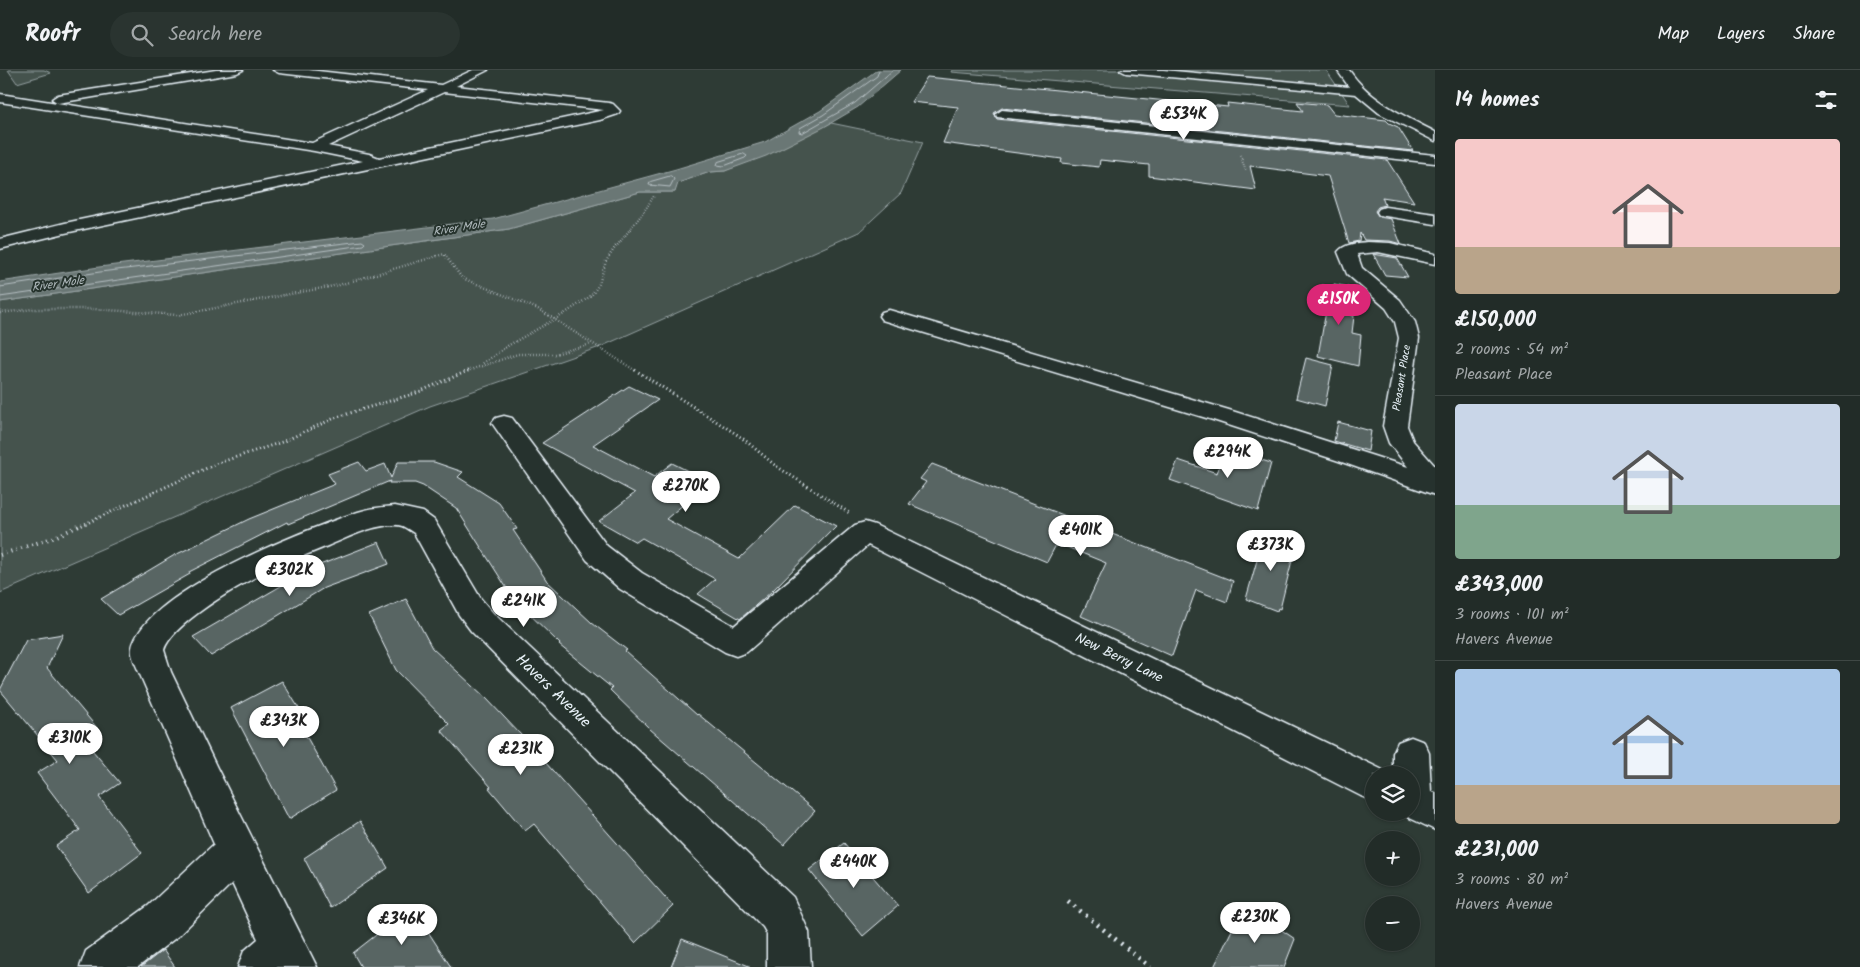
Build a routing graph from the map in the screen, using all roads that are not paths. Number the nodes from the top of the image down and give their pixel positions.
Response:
1 (237, 70) edge
2 (279, 70) edge
3 (482, 70) edge
4 (1126, 70) edge
5 (1343, 70) edge
6 (299, 71) edge
7 (444, 88) junction
8 (1359, 91) junction
9 (0, 98) edge
10 (30, 104) junction
11 (0, 109) edge
12 (1002, 114) dead end
13 (1435, 137) edge
14 (314, 148) junction
15 (1435, 159) edge
16 (371, 164) junction
17 (1385, 212) dead end
18 (1435, 219) edge
19 (0, 244) edge
20 (1435, 259) edge
21 (889, 316) dead end
22 (504, 423) dead end
23 (1435, 484) edge
24 (1411, 753) dead end
25 (1413, 766) edge
26 (1365, 780) edge
27 (236, 850) junction
28 (279, 959) edge
29 (102, 967) edge
30 (789, 967) edge

1 - 10 street
2 - 6 street
3 - 7 street
4 - 8 street
5 - 8 street
6 - 7 street
7 - 14 street
7 - 16 street
8 - 13 street
9 - 10 street
10 - 11 street
10 - 14 street
12 - 15 street
14 - 16 street
16 - 19 street
17 - 18 street
20 - 23 street, Pleasant Place
21 - 23 street
22 - 26 street, New Berry Lane
24 - 25 street
27 - 28 street, Havers Avenue
27 - 29 street
27 - 30 street, Havers Avenue

